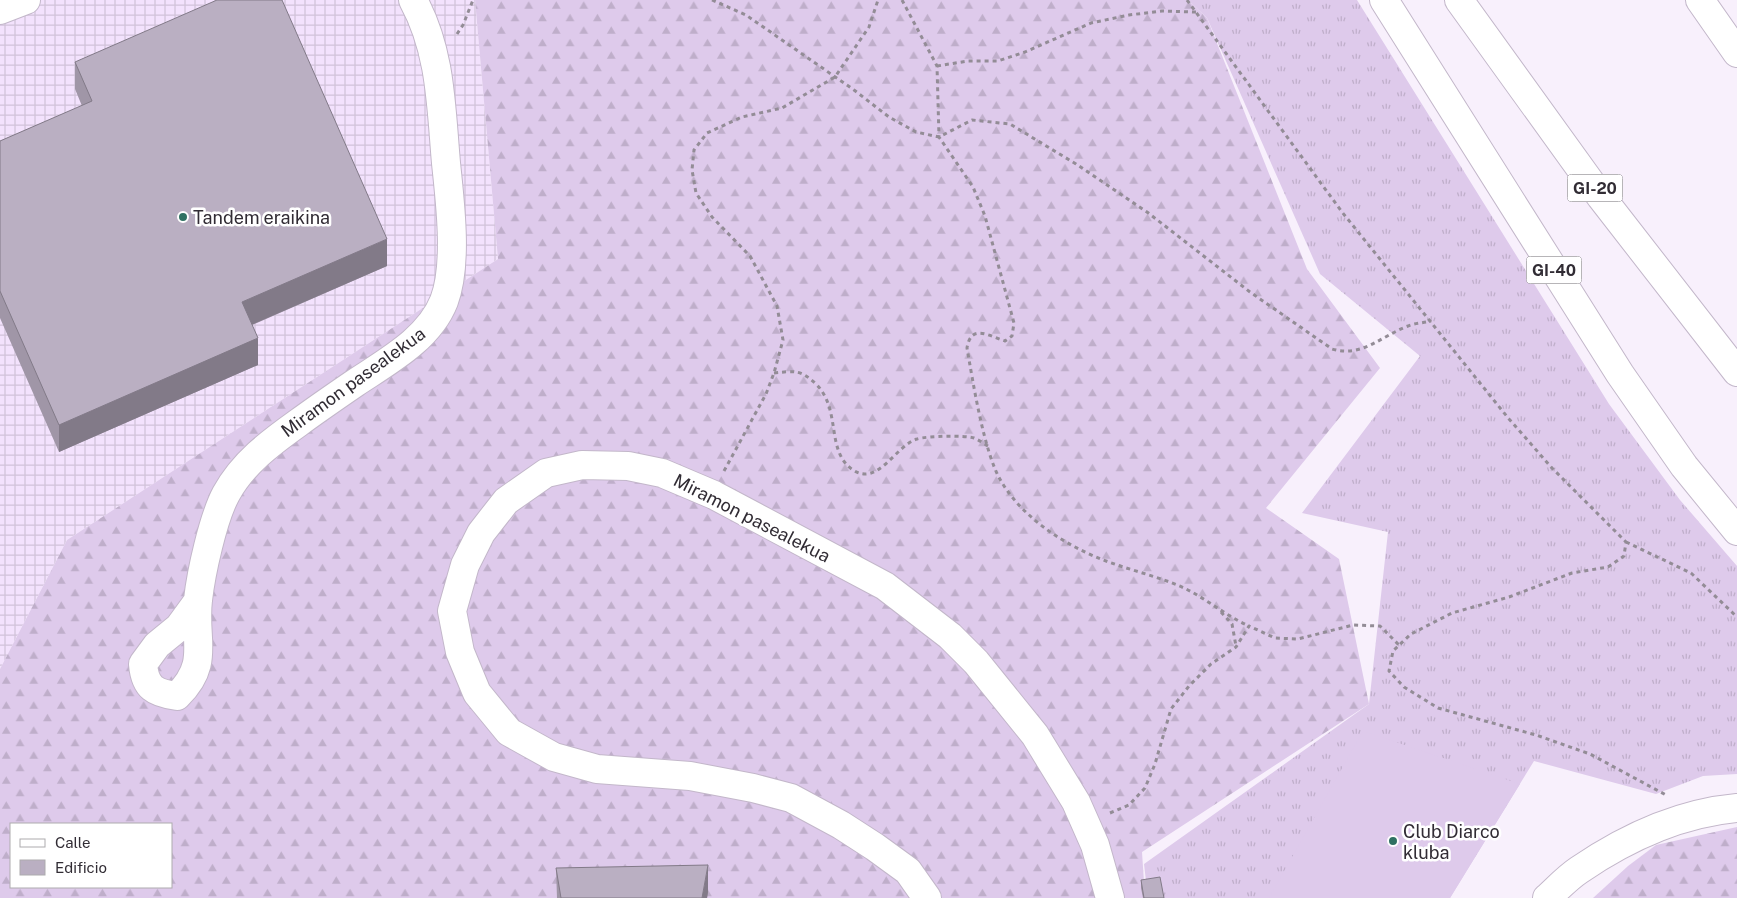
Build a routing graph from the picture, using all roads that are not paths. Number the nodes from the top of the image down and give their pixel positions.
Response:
1 (26, 0) edge
2 (413, 0) edge
3 (1384, 0) edge
4 (1459, 0) edge
5 (1700, 0) edge
6 (0, 10) edge
7 (1737, 53) edge
8 (1737, 372) edge
9 (1737, 531) edge
10 (198, 601) dead end
11 (1737, 808) edge
12 (927, 898) edge
13 (1110, 898) edge
14 (1547, 898) edge

1 - 6 main road
2 - 10 main road, Miramon pasealekua
3 - 9 main road, GI-40
4 - 8 main road, GI-20
5 - 7 main road
11 - 14 main road
12 - 13 main road, Miramon pasealekua

